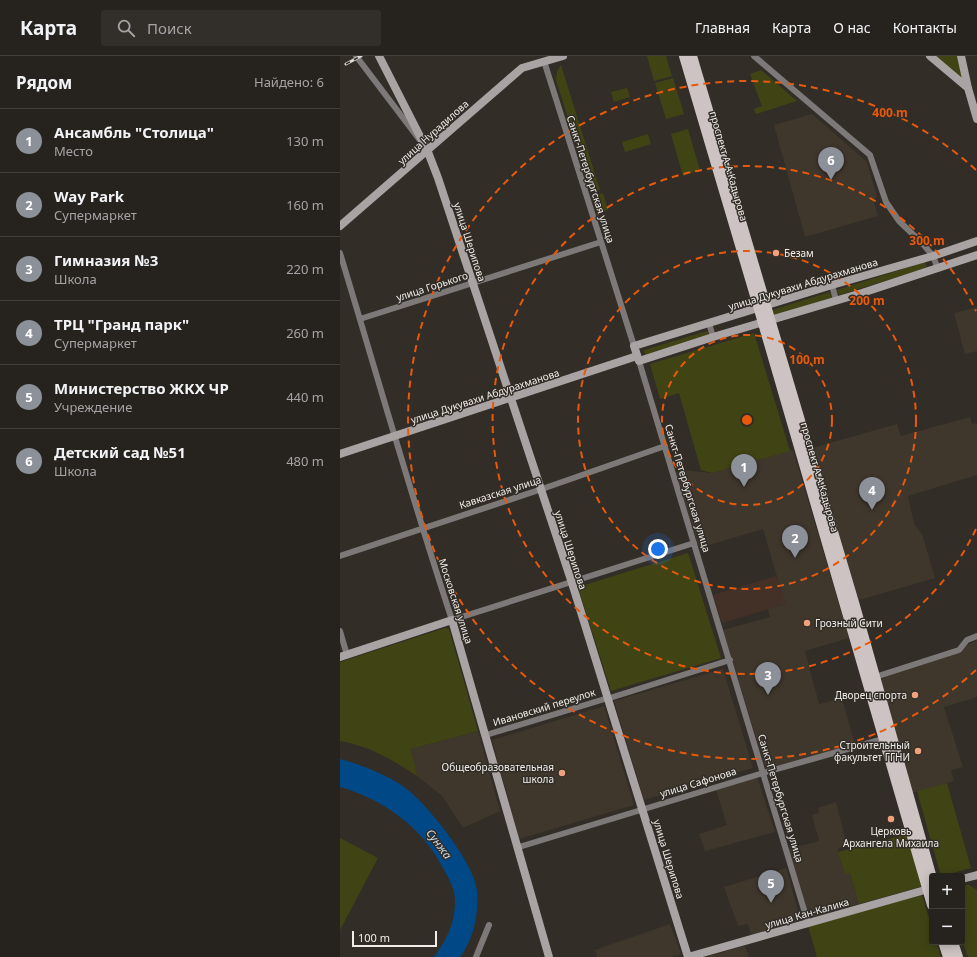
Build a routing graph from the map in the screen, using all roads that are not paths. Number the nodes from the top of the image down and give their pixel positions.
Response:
1 (356, 56) edge
2 (379, 56) edge
3 (564, 56) edge
4 (684, 56) edge
5 (692, 56) edge
6 (754, 56) edge
7 (930, 56) edge
8 (961, 56) edge
9 (544, 61) junction
10 (968, 88) junction
11 (977, 119) edge
12 (428, 152) junction
13 (340, 226) edge
14 (600, 242) junction
15 (974, 242) edge
16 (340, 253) edge
17 (933, 256) junction
18 (975, 256) edge
19 (938, 269) junction
20 (473, 283) junction
21 (832, 285) junction
22 (836, 300) junction
23 (763, 307) junction
24 (360, 319) junction
25 (766, 321) junction
26 (709, 323) junction
27 (713, 337) junction
28 (634, 346) junction
29 (638, 359) junction
30 (510, 398) junction
31 (396, 436) junction
32 (665, 446) junction
33 (340, 454) edge
34 (542, 489) junction
35 (422, 528) junction
36 (694, 542) junction
37 (340, 556) edge
38 (572, 583) junction
39 (452, 620) junction
40 (340, 631) edge
41 (977, 636) edge
42 (344, 656) edge
43 (730, 660) junction
44 (875, 678) junction
45 (610, 697) junction
46 (486, 735) junction
47 (883, 739) junction
48 (763, 773) junction
49 (643, 810) junction
50 (518, 847) junction
51 (931, 873) edge
52 (977, 875) edge
53 (965, 878) edge
54 (929, 885) edge
55 (929, 888) edge
56 (808, 923) junction
57 (489, 925) dead end
58 (945, 945) edge
59 (954, 945) edge
60 (476, 957) edge
61 (549, 957) edge
62 (688, 957) edge
63 (948, 957) edge
64 (958, 957) edge

1 - 12 street, улица Шерипова
2 - 12 street, улица Шерипова
3 - 9 street, улица Нурадилова
4 - 23 main road, проспект А.А.Кадырова
5 - 23 main road, проспект А.А.Кадырова
6 - 17 street
7 - 10 street
8 - 10 street
9 - 12 street, улица Нурадилова
9 - 14 street, Санкт-Петербургская улица
10 - 11 street
12 - 13 street, улица Нурадилова
12 - 20 street, улица Шерипова
14 - 20 street, улица Горького
14 - 28 street, Санкт-Петербургская улица
15 - 17 street, улица Дукувахи Абдурахманова
15 - 18 street
16 - 24 street, Московская улица
17 - 19 street
17 - 21 street, улица Дукувахи Абдурахманова
18 - 19 street, улица Дукувахи Абдурахманова
19 - 22 street, улица Дукувахи Абдурахманова
20 - 24 street, улица Горького
20 - 30 street, улица Шерипова
21 - 22 street
21 - 23 street, улица Дукувахи Абдурахманова
22 - 25 street, улица Дукувахи Абдурахманова
23 - 25 main road, проспект А.А.Кадырова
23 - 26 street, улица Дукувахи Абдурахманова
24 - 31 street, Московская улица
25 - 27 street, улица Дукувахи Абдурахманова
25 - 44 main road, проспект А.А.Кадырова
25 - 47 main road, проспект А.А.Кадырова
26 - 27 street
26 - 28 street, улица Дукувахи Абдурахманова
27 - 29 street, улица Дукувахи Абдурахманова
28 - 29 street, Санкт-Петербургская улица
29 - 30 street, улица Дукувахи Абдурахманова
29 - 32 street, Санкт-Петербургская улица
30 - 31 street, улица Дукувахи Абдурахманова
30 - 34 street, улица Шерипова
31 - 33 street, улица Дукувахи Абдурахманова
31 - 35 street, Московская улица
32 - 34 street, Кавказская улица
32 - 36 street, Санкт-Петербургская улица
34 - 35 street, Кавказская улица
34 - 38 street, улица Шерипова
35 - 37 street, Кавказская улица
35 - 39 street, Московская улица
36 - 38 street
36 - 43 street, Санкт-Петербургская улица
38 - 39 street
38 - 45 street, улица Шерипова
39 - 42 street
39 - 46 street, Московская улица
40 - 42 street
41 - 44 street
43 - 45 street, Ивановский переулок
43 - 48 street, Санкт-Петербургская улица
44 - 51 main road, проспект А.А.Кадырова
45 - 46 street, Ивановский переулок
45 - 49 street, улица Шерипова
46 - 50 street, Московская улица
47 - 48 street, улица Сафонова
47 - 54 main road, проспект А.А.Кадырова
48 - 49 street, улица Сафонова
48 - 56 street, Санкт-Петербургская улица
49 - 50 street, улица Сафонова
49 - 62 street, улица Шерипова
50 - 61 street, Московская улица
52 - 53 street
55 - 56 street, улица Кан-Калика
56 - 62 street, улица Кан-Калика
57 - 60 street
58 - 63 main road
59 - 64 main road

